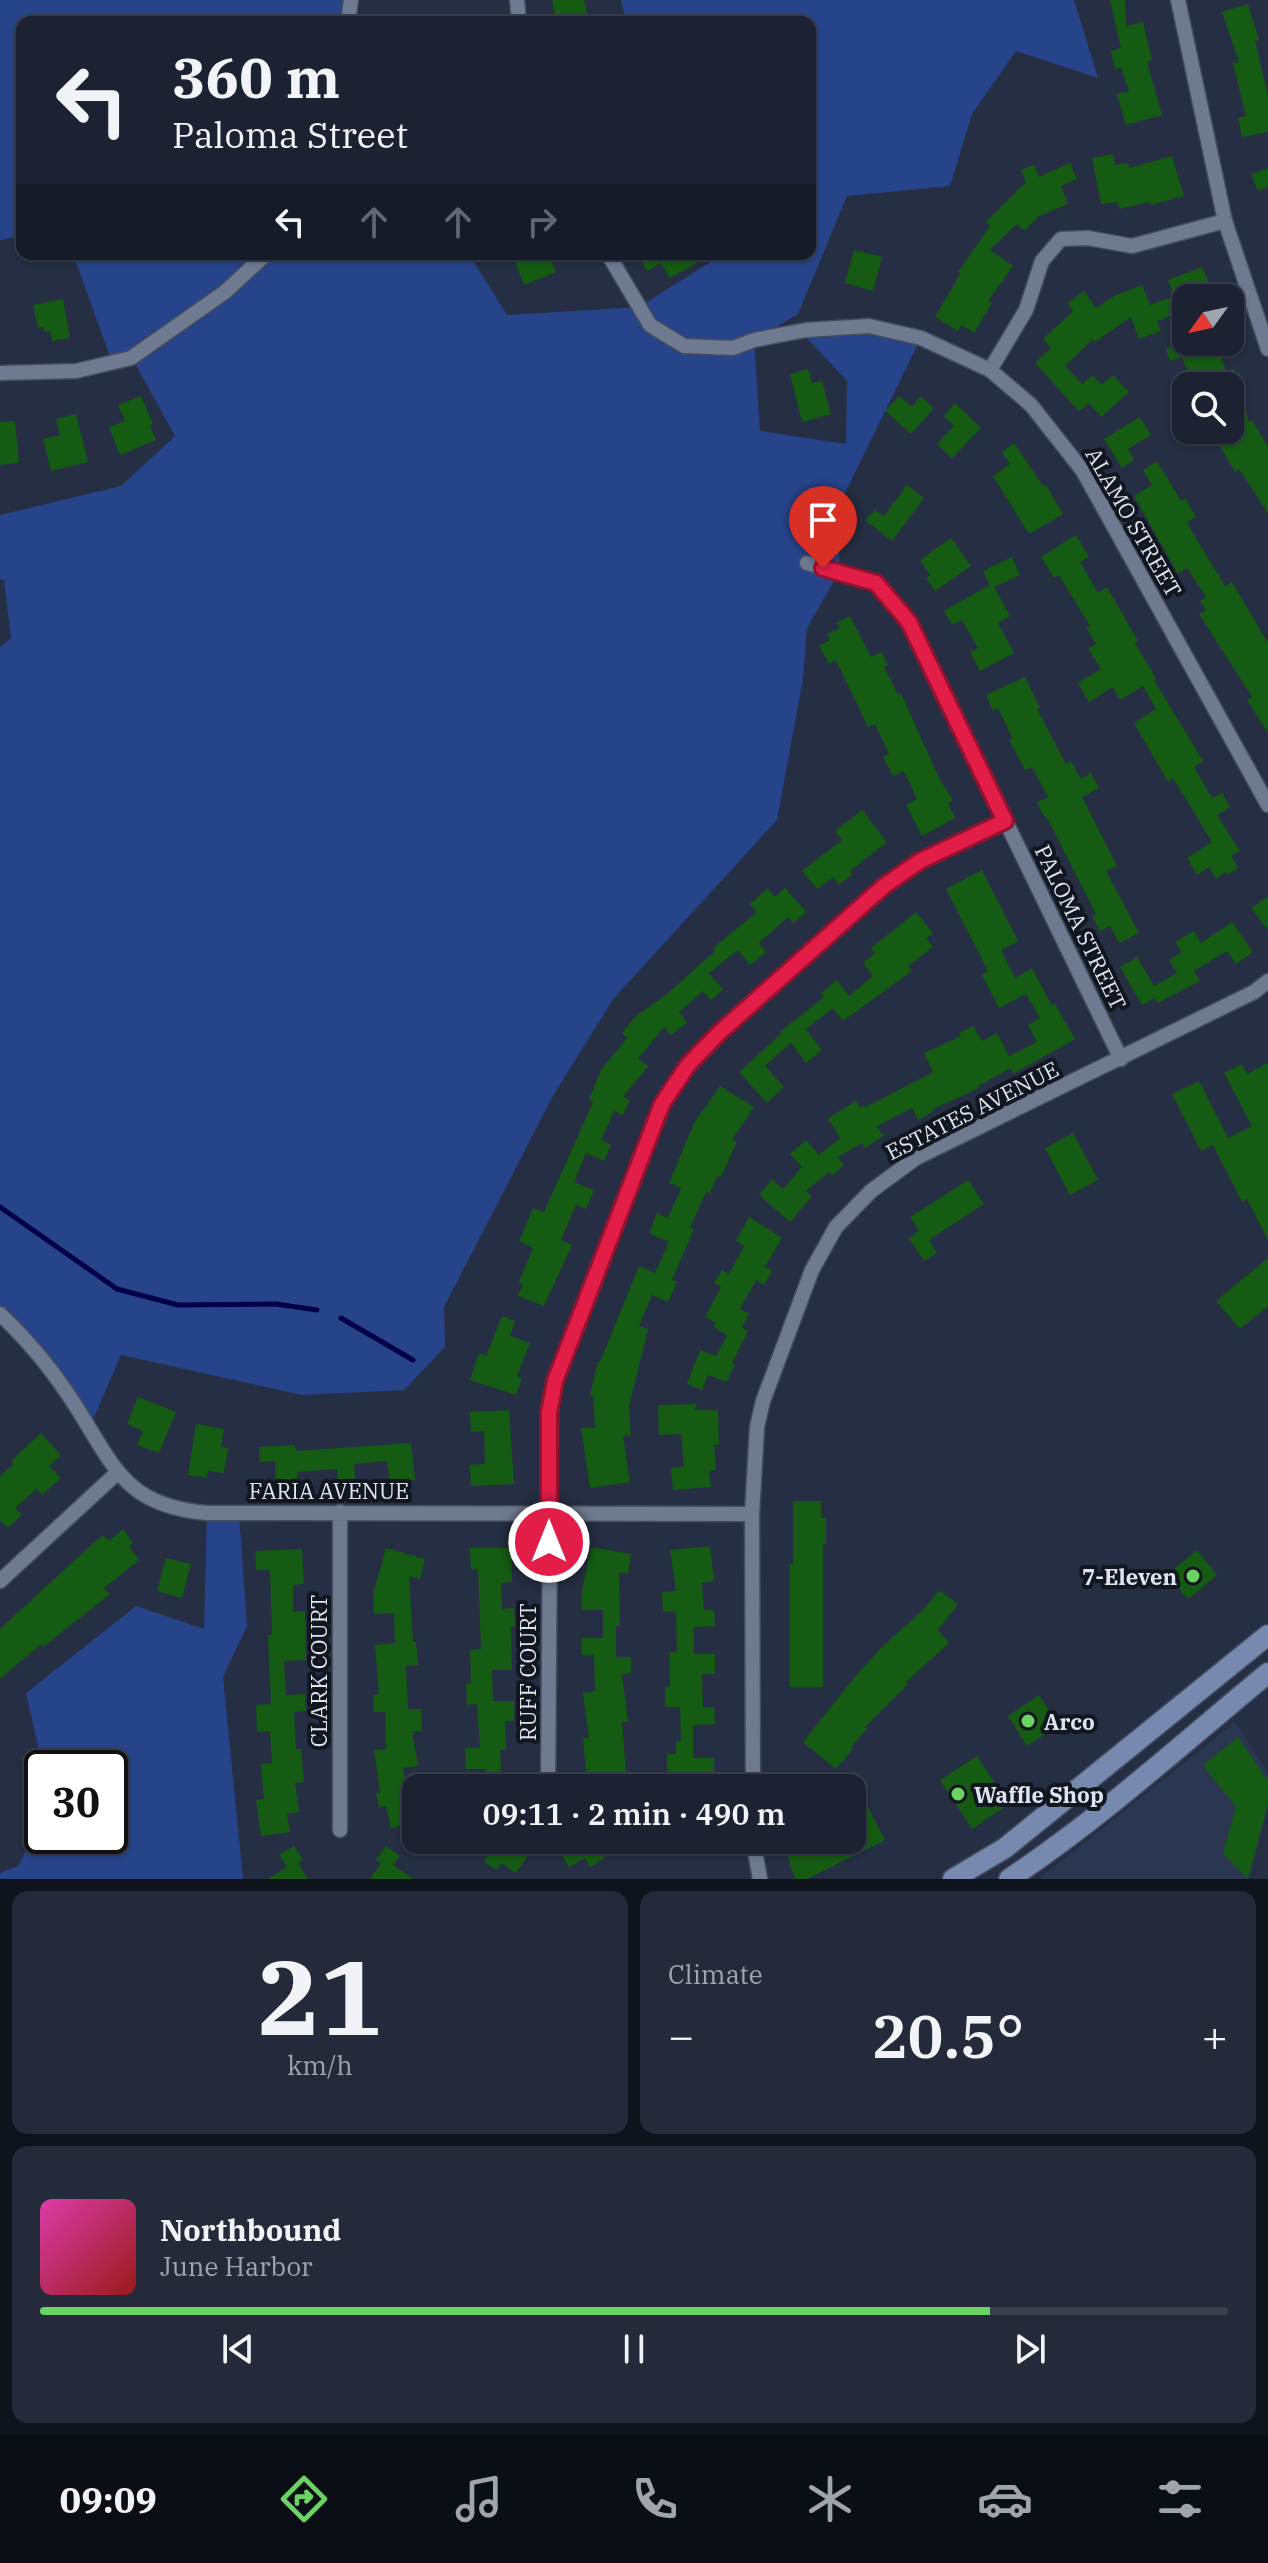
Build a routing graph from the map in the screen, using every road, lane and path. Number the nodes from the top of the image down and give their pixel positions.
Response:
1 (1178, 0) edge
2 (1225, 221) junction
3 (260, 260) edge
4 (612, 260) edge
5 (1268, 349) edge
6 (990, 370) junction
7 (0, 373) edge
8 (807, 563) dead end
9 (1268, 805) edge
10 (1005, 821) junction
11 (1268, 981) edge
12 (1121, 1059) junction
13 (0, 1314) edge
14 (117, 1473) junction
15 (340, 1512) junction
16 (549, 1512) junction
17 (752, 1514) junction
18 (0, 1581) edge
19 (1268, 1635) edge
20 (1268, 1673) edge
21 (548, 1774) edge
22 (753, 1774) edge
23 (340, 1830) dead end
24 (756, 1854) edge
25 (760, 1879) edge
26 (953, 1879) edge
27 (1009, 1879) edge

1 - 2 street
2 - 5 street
2 - 6 street
3 - 7 street
4 - 6 street, ALAMO STREET
6 - 9 street, ALAMO STREET
8 - 10 street, PALOMA STREET
10 - 12 street, PALOMA STREET
10 - 16 street, RUFF COURT
11 - 12 street, ESTATES AVENUE
12 - 17 street, ESTATES AVENUE
13 - 14 street, FARIA AVENUE
14 - 15 street, FARIA AVENUE
14 - 18 street
15 - 16 street, FARIA AVENUE
15 - 23 street, CLARK COURT
16 - 17 street, FARIA AVENUE
16 - 21 street, RUFF COURT
17 - 22 street, ESTATES AVENUE
19 - 26 main road
20 - 27 main road
24 - 25 street

